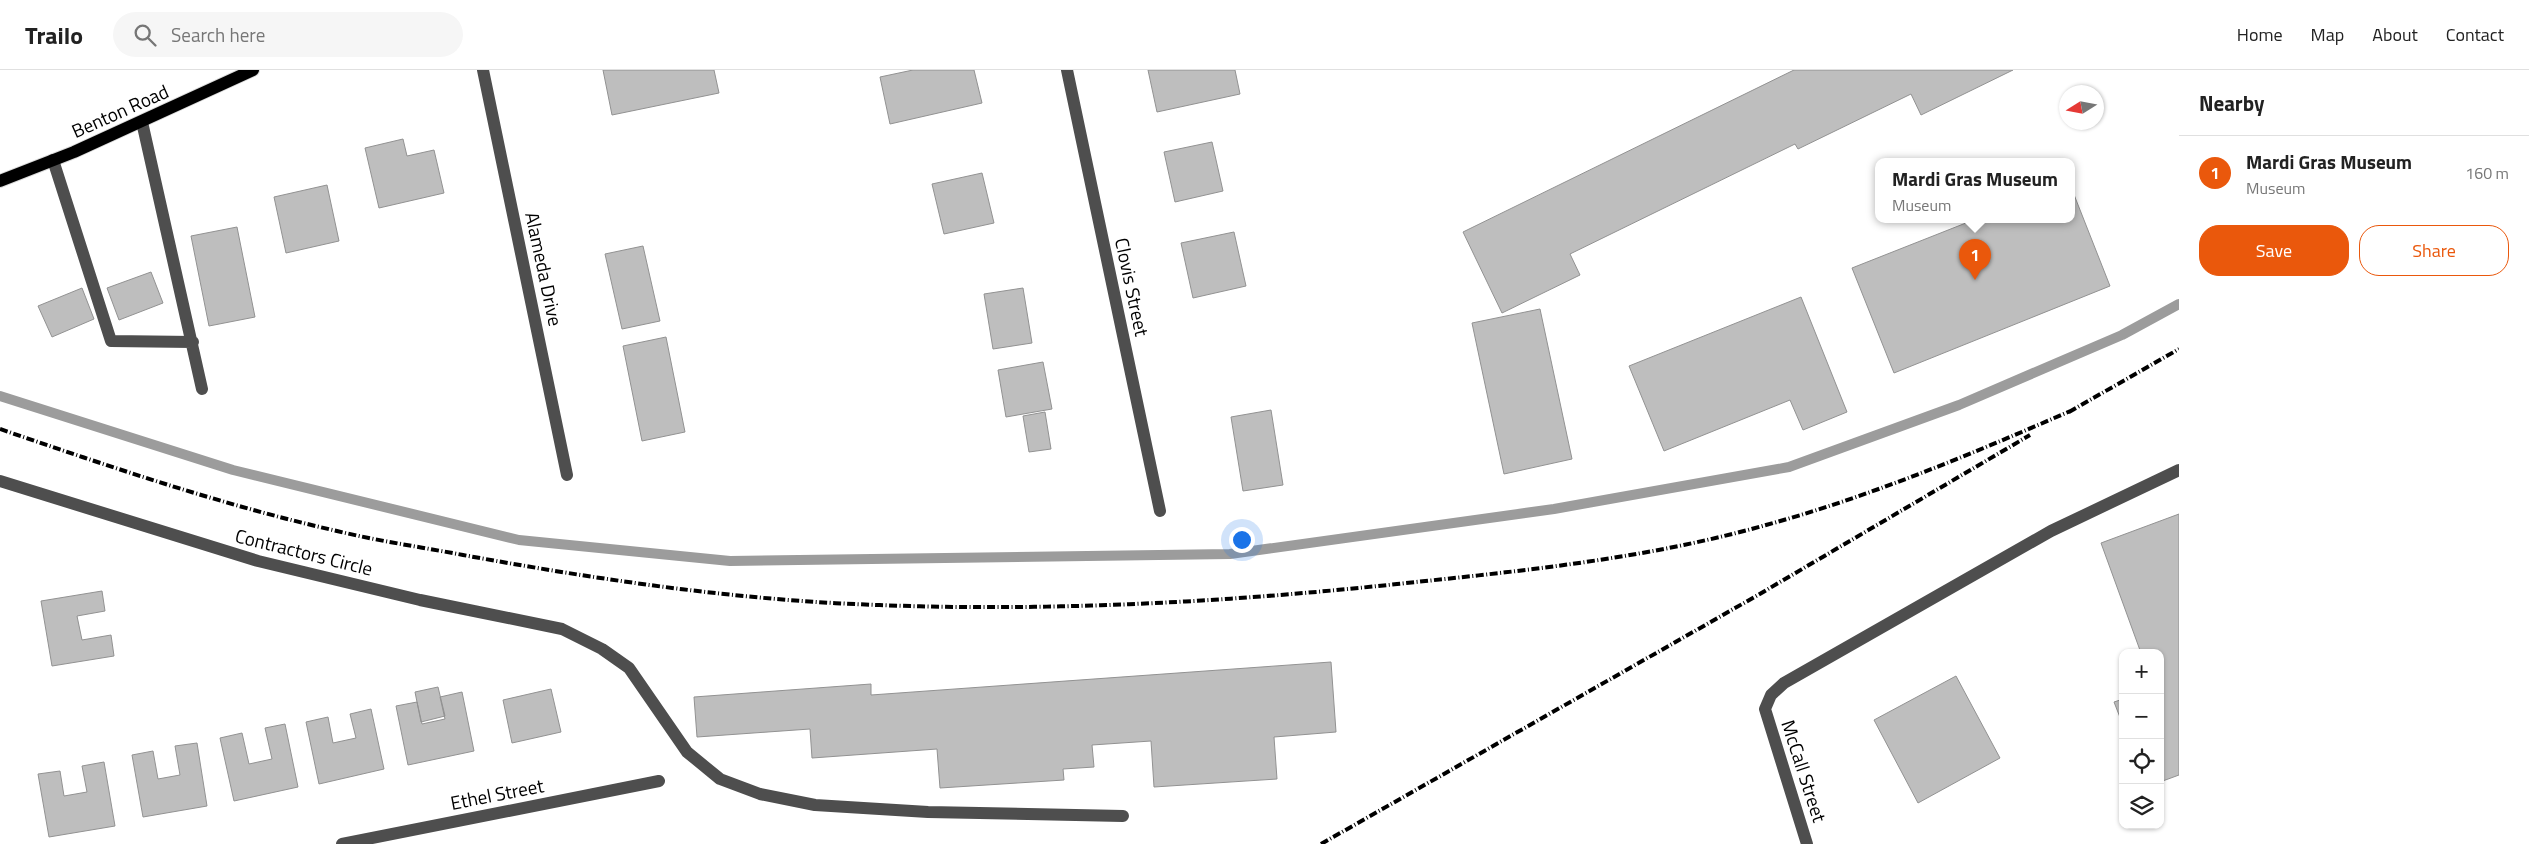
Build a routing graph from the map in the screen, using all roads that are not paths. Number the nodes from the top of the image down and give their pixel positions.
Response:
1 (254, 70) edge
2 (483, 70) edge
3 (1067, 70) edge
4 (142, 122) junction
5 (53, 160) junction
6 (0, 181) edge
7 (193, 342) junction
8 (202, 389) dead end
9 (2179, 470) edge
10 (568, 475) dead end
11 (0, 481) edge
12 (1160, 511) dead end
13 (659, 781) dead end
14 (1123, 816) dead end
15 (342, 844) edge
16 (1807, 844) edge

1 - 4 main road, Benton Road
2 - 10 street, Alameda Drive
3 - 12 street, Clovis Street
4 - 5 main road, Benton Road
4 - 7 street
5 - 6 main road, Benton Road
5 - 7 street
7 - 8 street
9 - 16 street, McCall Street
11 - 14 street, Contractors Circle
13 - 15 street, Ethel Street

